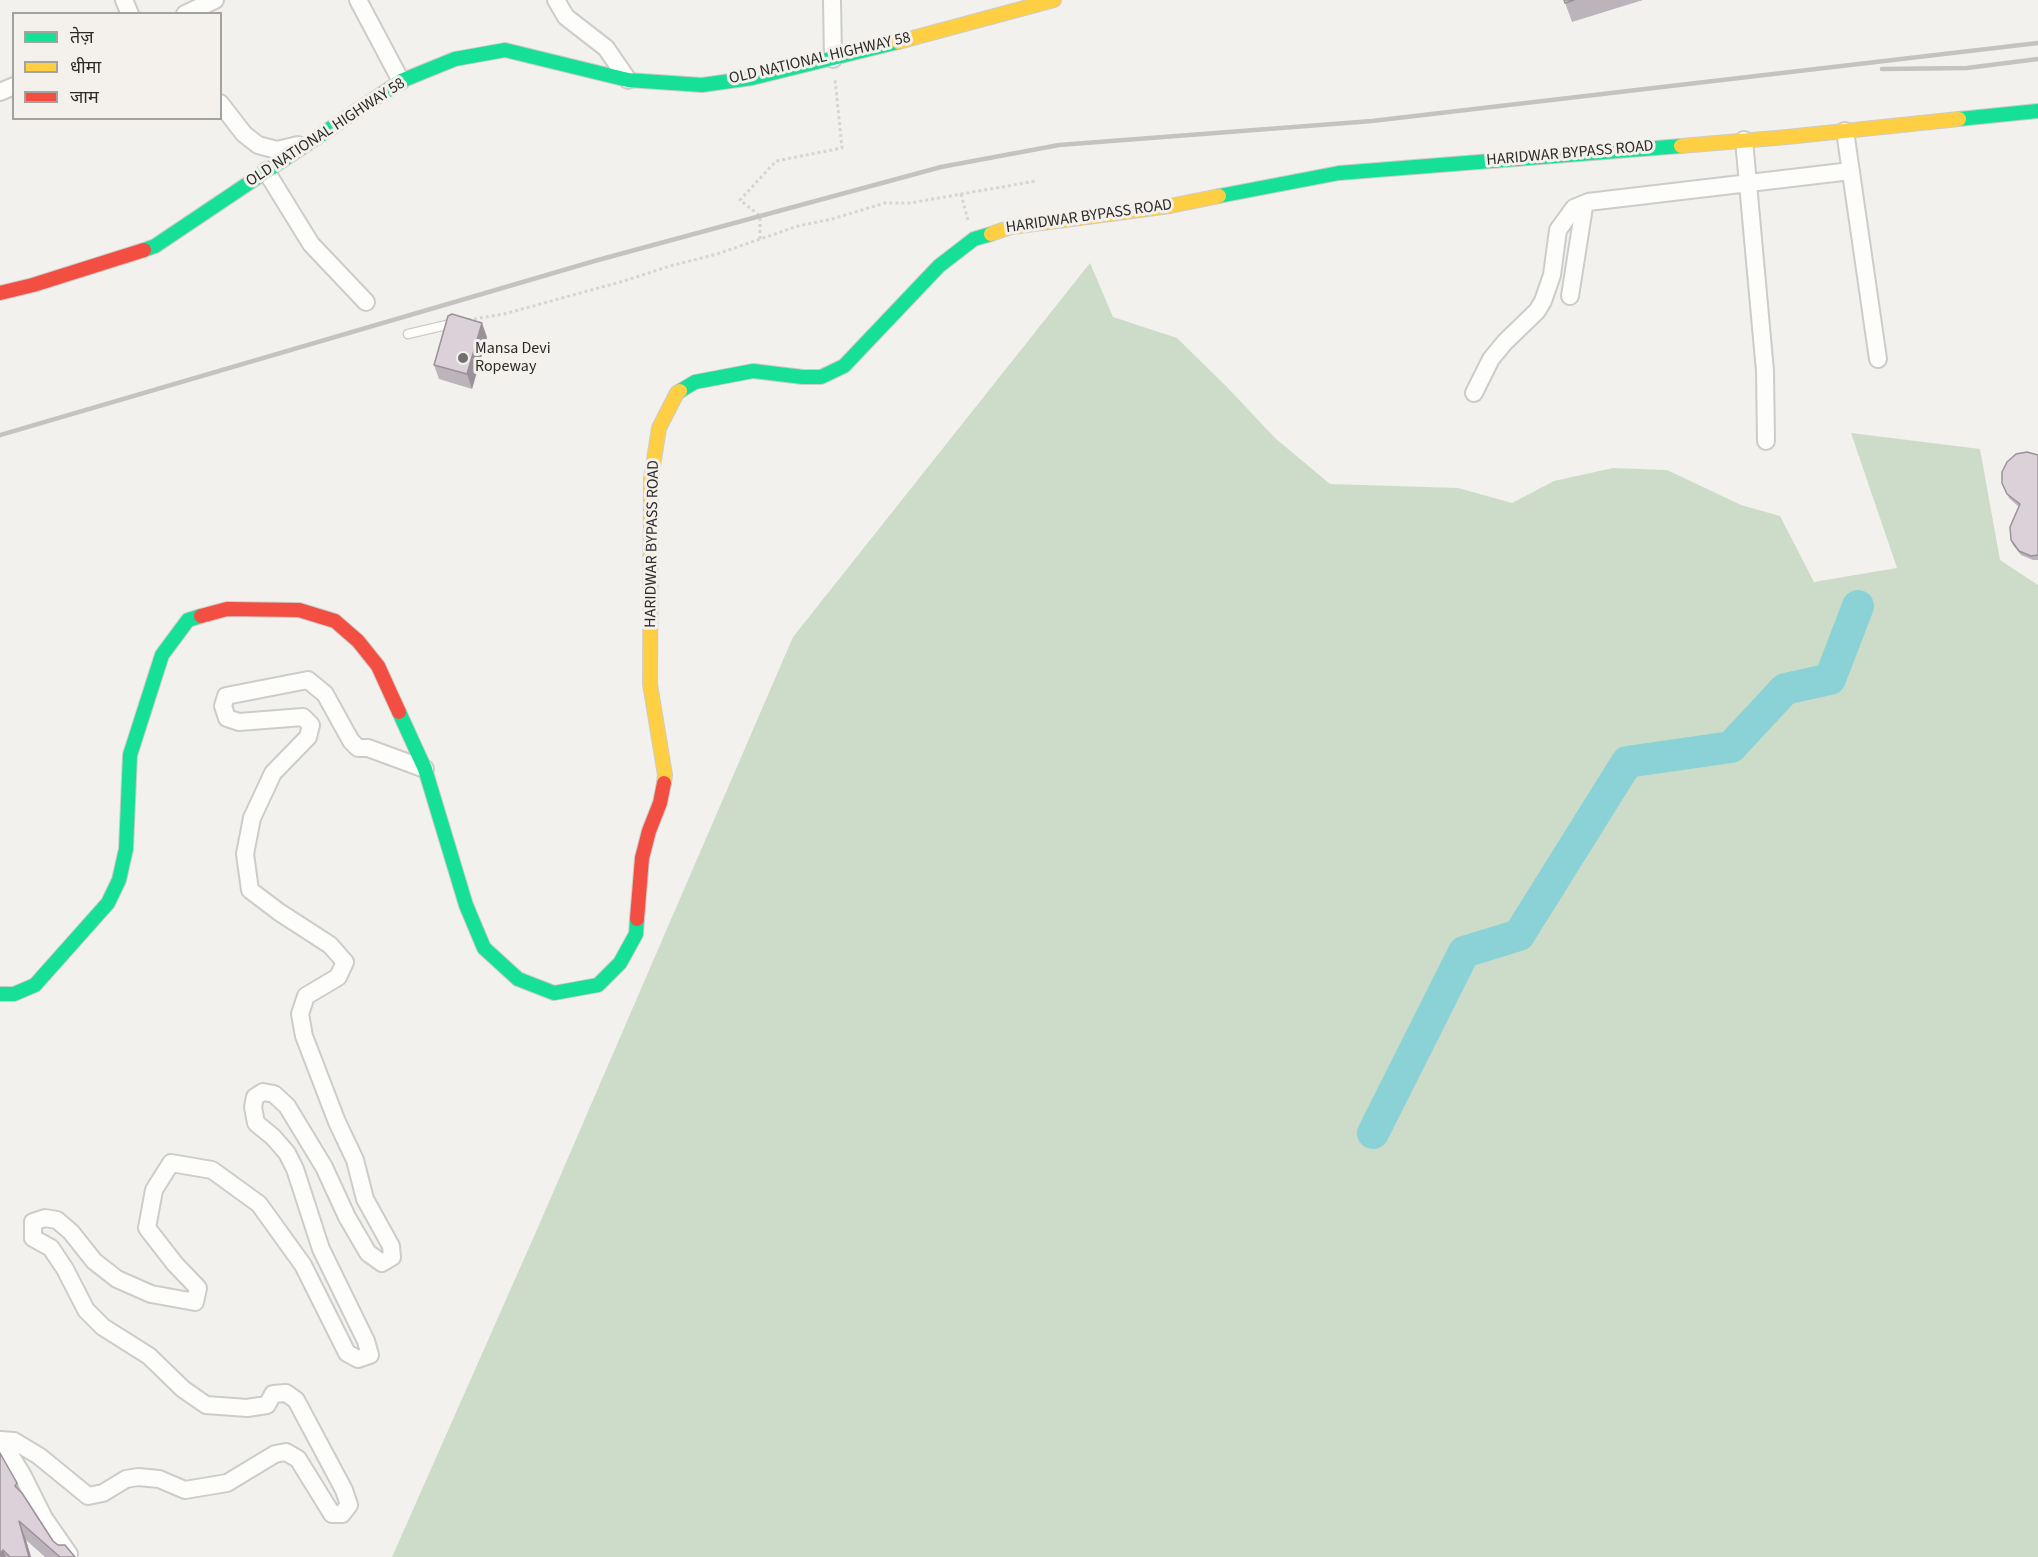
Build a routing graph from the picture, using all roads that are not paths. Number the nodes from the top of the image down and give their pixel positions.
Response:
1 (215, 0) edge
2 (357, 0) edge
3 (556, 0) edge
4 (832, 0) edge
5 (1053, 0) edge
6 (189, 12) edge
7 (833, 59) junction
8 (628, 80) junction
9 (400, 81) junction
10 (222, 106) edge
11 (2038, 111) edge
12 (1845, 131) junction
13 (1744, 140) junction
14 (304, 146) junction
15 (266, 171) junction
16 (1851, 171) junction
17 (1748, 183) junction
18 (1586, 203) junction
19 (0, 293) edge
20 (1570, 296) dead end
21 (366, 302) dead end
22 (455, 323) edge
23 (408, 334) dead end
24 (1878, 359) dead end
25 (1474, 393) dead end
26 (1766, 441) dead end
27 (425, 769) junction
28 (0, 994) edge
29 (69, 1554) edge

1 - 6 street
2 - 9 street
3 - 8 street
4 - 7 street
5 - 7 main road, OLD NATIONAL HIGHWAY 58
7 - 8 main road, OLD NATIONAL HIGHWAY 58
8 - 9 main road, OLD NATIONAL HIGHWAY 58
9 - 14 main road, OLD NATIONAL HIGHWAY 58
10 - 14 street
11 - 12 main road, HARIDWAR BYPASS ROAD
12 - 13 main road, HARIDWAR BYPASS ROAD
12 - 16 street
13 - 17 street
13 - 27 main road, HARIDWAR BYPASS ROAD
14 - 15 main road, OLD NATIONAL HIGHWAY 58
15 - 19 main road, OLD NATIONAL HIGHWAY 58
15 - 21 street
16 - 17 street
16 - 24 street
17 - 18 street
17 - 26 street
18 - 20 street
18 - 25 street
22 - 23 lane
27 - 28 main road, HARIDWAR BYPASS ROAD
27 - 29 street

